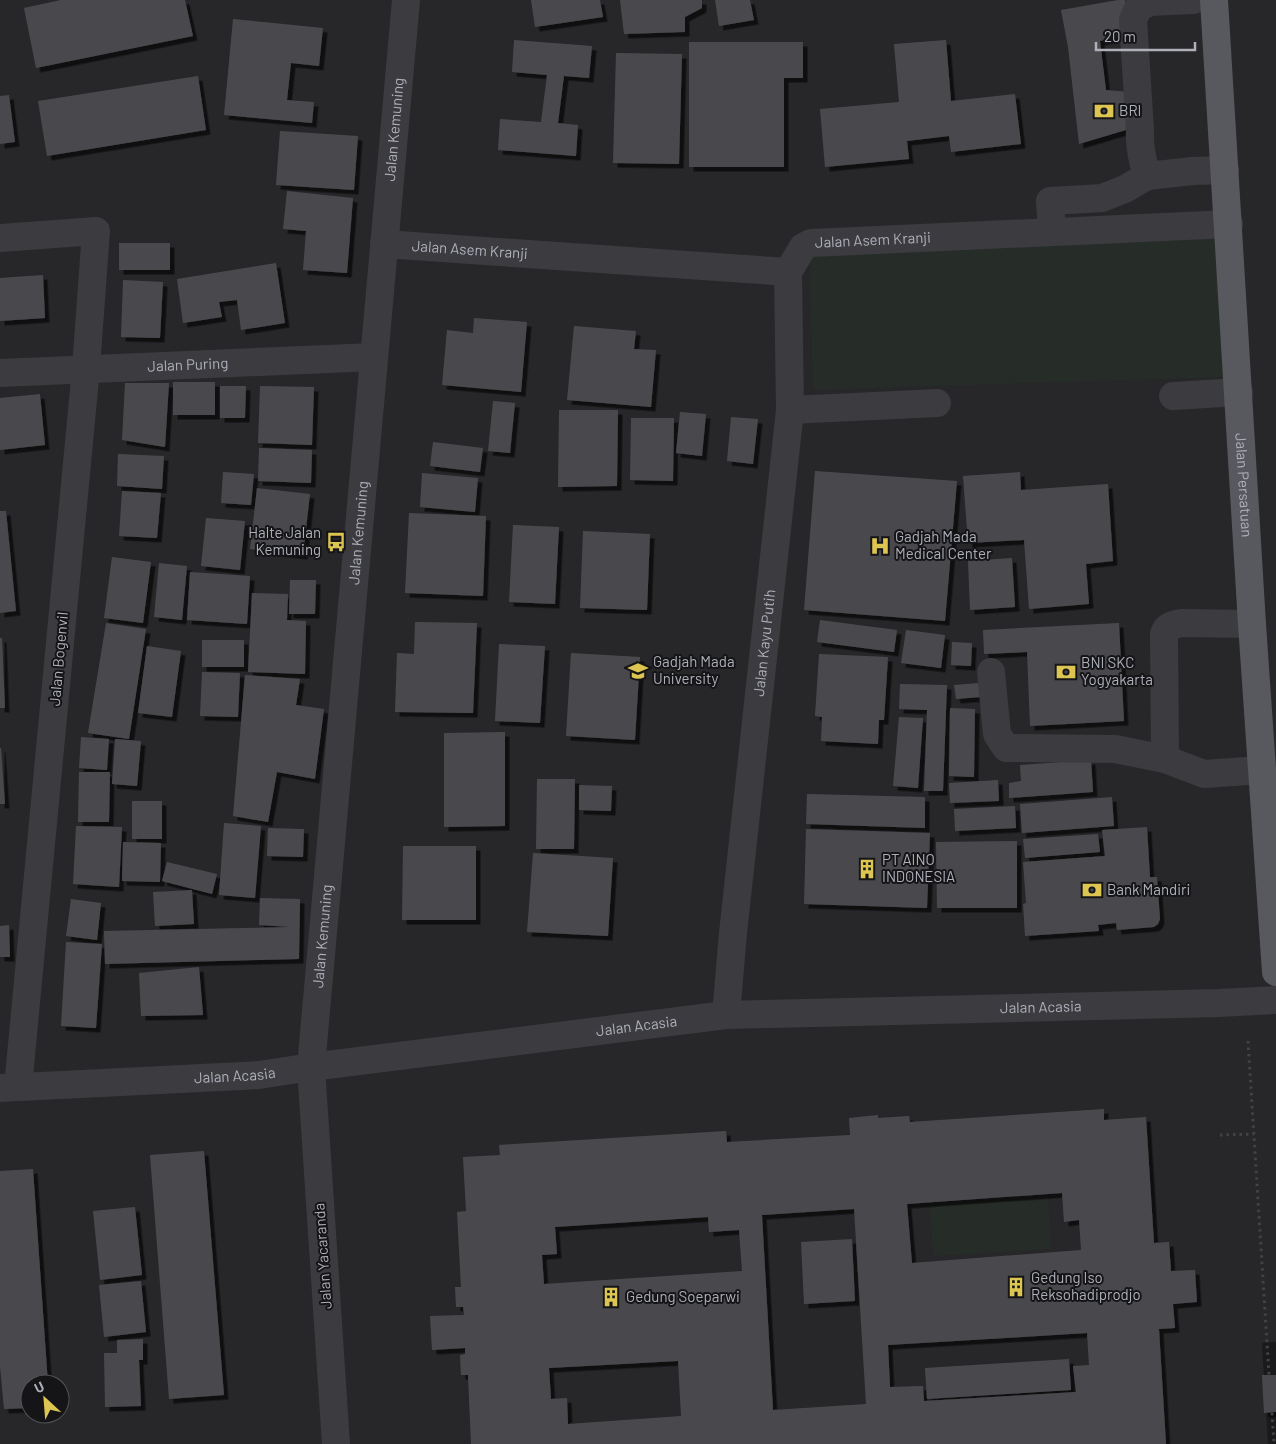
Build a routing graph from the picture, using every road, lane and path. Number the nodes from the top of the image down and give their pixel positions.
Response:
1 (406, 0) edge
2 (1193, 0) edge
3 (1214, 0) edge
4 (1225, 170) junction
5 (1147, 176) junction
6 (1229, 224) junction
7 (1052, 232) junction
8 (0, 238) edge
9 (384, 244) junction
10 (788, 272) junction
11 (374, 357) junction
12 (86, 368) junction
13 (0, 373) edge
14 (1238, 392) junction
15 (1173, 396) dead end
16 (937, 403) dead end
17 (790, 410) junction
18 (1252, 624) junction
19 (991, 672) dead end
20 (1165, 759) junction
21 (1262, 770) junction
22 (1276, 972) edge
23 (1276, 1000) edge
24 (726, 1015) junction
25 (1248, 1041) dead end
26 (311, 1067) junction
27 (9, 1088) edge
28 (1254, 1134) junction
29 (1220, 1135) dead end
30 (1269, 1375) dead end
31 (1272, 1412) dead end
32 (336, 1444) edge
33 (1274, 1444) edge

1 - 9 street, Jalan Kemuning
2 - 5 street
3 - 4 main road, Jalan Persatuan
4 - 5 street
4 - 6 main road, Jalan Persatuan
5 - 7 street
6 - 7 street, Jalan Asem Kranji
6 - 14 main road, Jalan Persatuan
7 - 10 street, Jalan Asem Kranji
8 - 12 street, Jalan Bogenvil
9 - 10 street, Jalan Asem Kranji
9 - 11 street, Jalan Kemuning
10 - 17 street, Jalan Kayu Putih
11 - 12 street, Jalan Puring
11 - 26 street, Jalan Kemuning
12 - 13 street, Jalan Puring
12 - 27 street, Jalan Bogenvil
14 - 15 street
14 - 18 main road, Jalan Persatuan
16 - 17 street
17 - 24 street, Jalan Kayu Putih
18 - 20 street
18 - 21 main road, Jalan Persatuan
19 - 20 street
20 - 21 street
21 - 22 main road, Jalan Persatuan
23 - 24 street, Jalan Acasia
24 - 26 street, Jalan Acasia
25 - 28 path
26 - 27 street, Jalan Acasia
26 - 32 street, Jalan Yacaranda
28 - 29 path
28 - 30 path
31 - 33 path

